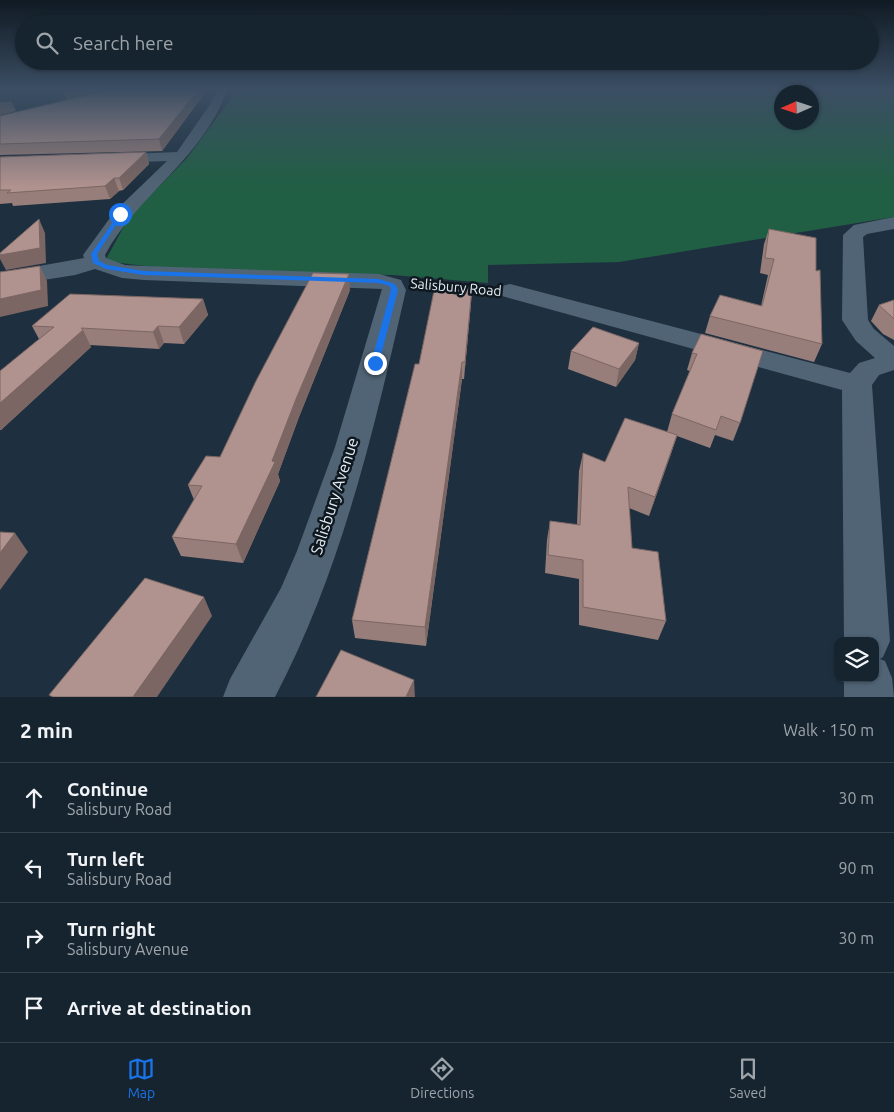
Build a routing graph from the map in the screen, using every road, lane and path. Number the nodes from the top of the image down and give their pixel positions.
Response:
1 (204, 123) edge
2 (181, 156) junction
3 (95, 159) edge
4 (894, 223) edge
5 (96, 262) junction
6 (0, 280) edge
7 (393, 285) junction
8 (510, 291) joint
9 (894, 360) edge
10 (856, 384) junction
11 (867, 637) edge
12 (868, 682) edge
13 (248, 697) edge
14 (869, 697) edge

1 - 2 street
2 - 3 street
2 - 5 street
4 - 9 street
5 - 6 street
5 - 7 street, Salisbury Road
7 - 8 path, Salisbury Road
7 - 13 street, Salisbury Avenue
8 - 10 street, Salisbury Road
9 - 10 street
10 - 11 street
12 - 14 street

